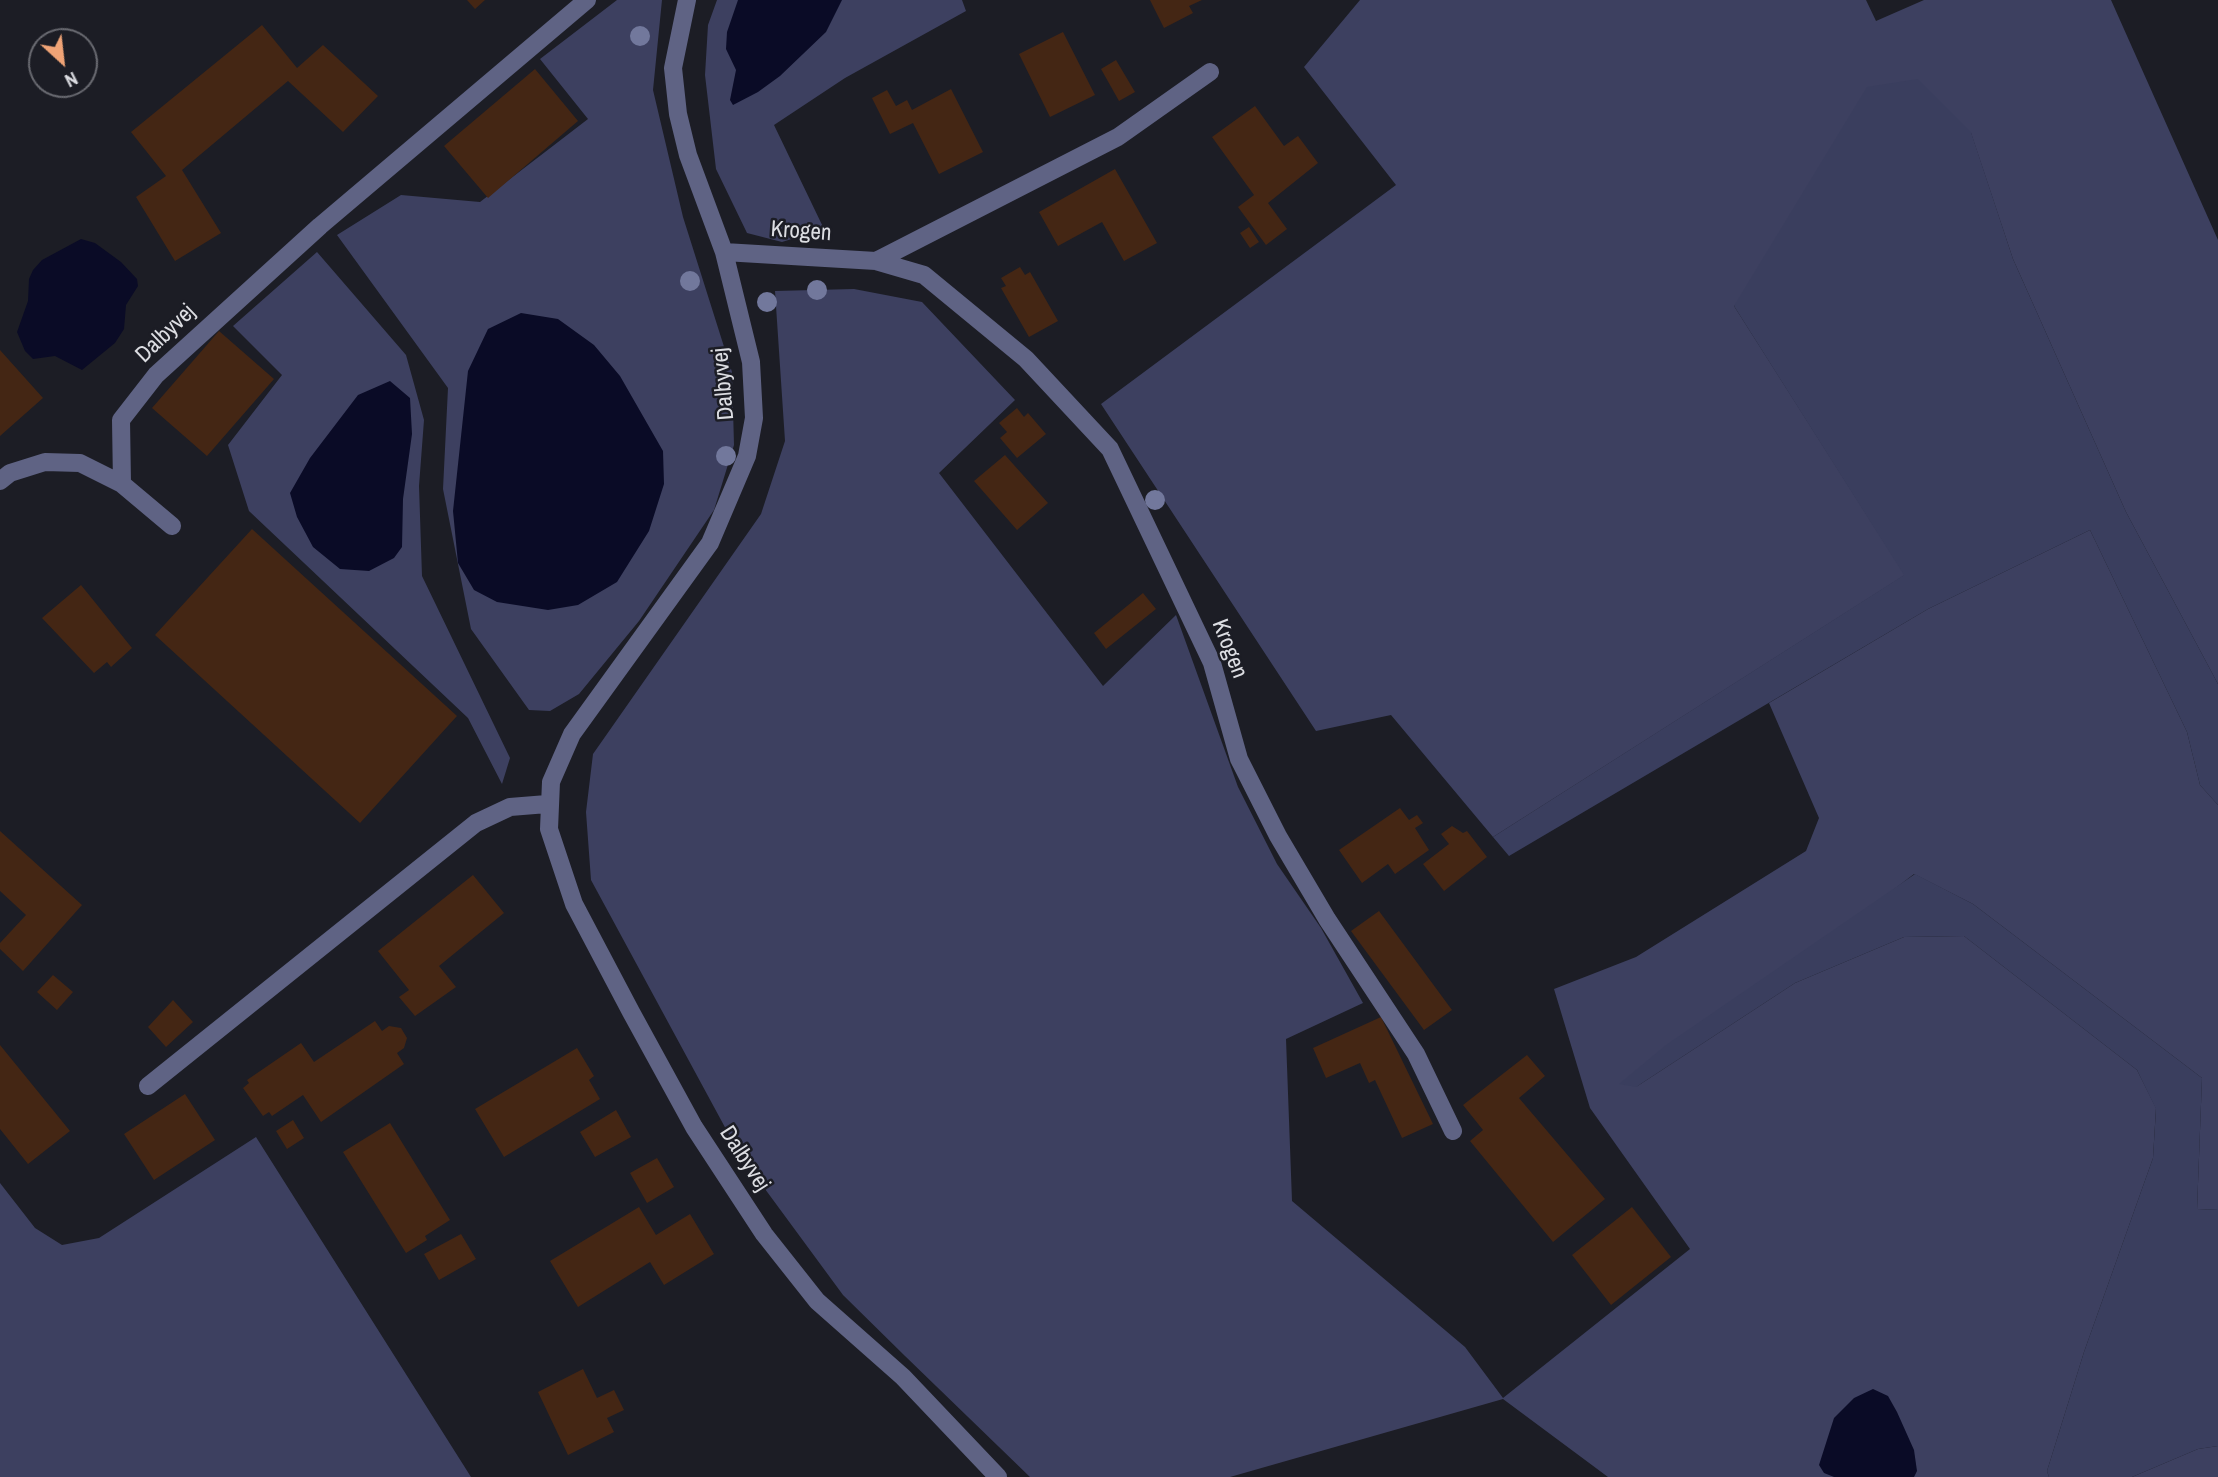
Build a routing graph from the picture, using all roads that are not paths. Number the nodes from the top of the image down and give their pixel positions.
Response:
1 (587, 0) edge
2 (687, 0) edge
3 (1210, 72) dead end
4 (724, 251) junction
5 (876, 261) junction
6 (0, 481) edge
7 (122, 484) junction
8 (172, 526) dead end
9 (547, 804) junction
10 (148, 1086) dead end
11 (1453, 1131) dead end
12 (998, 1477) edge

1 - 7 street, Dalbyvej
2 - 4 street, Dalbyvej
3 - 5 street
4 - 5 street, Krogen
4 - 9 street, Dalbyvej
5 - 11 street, Krogen
6 - 7 street
7 - 8 street
9 - 10 street
9 - 12 street, Dalbyvej

